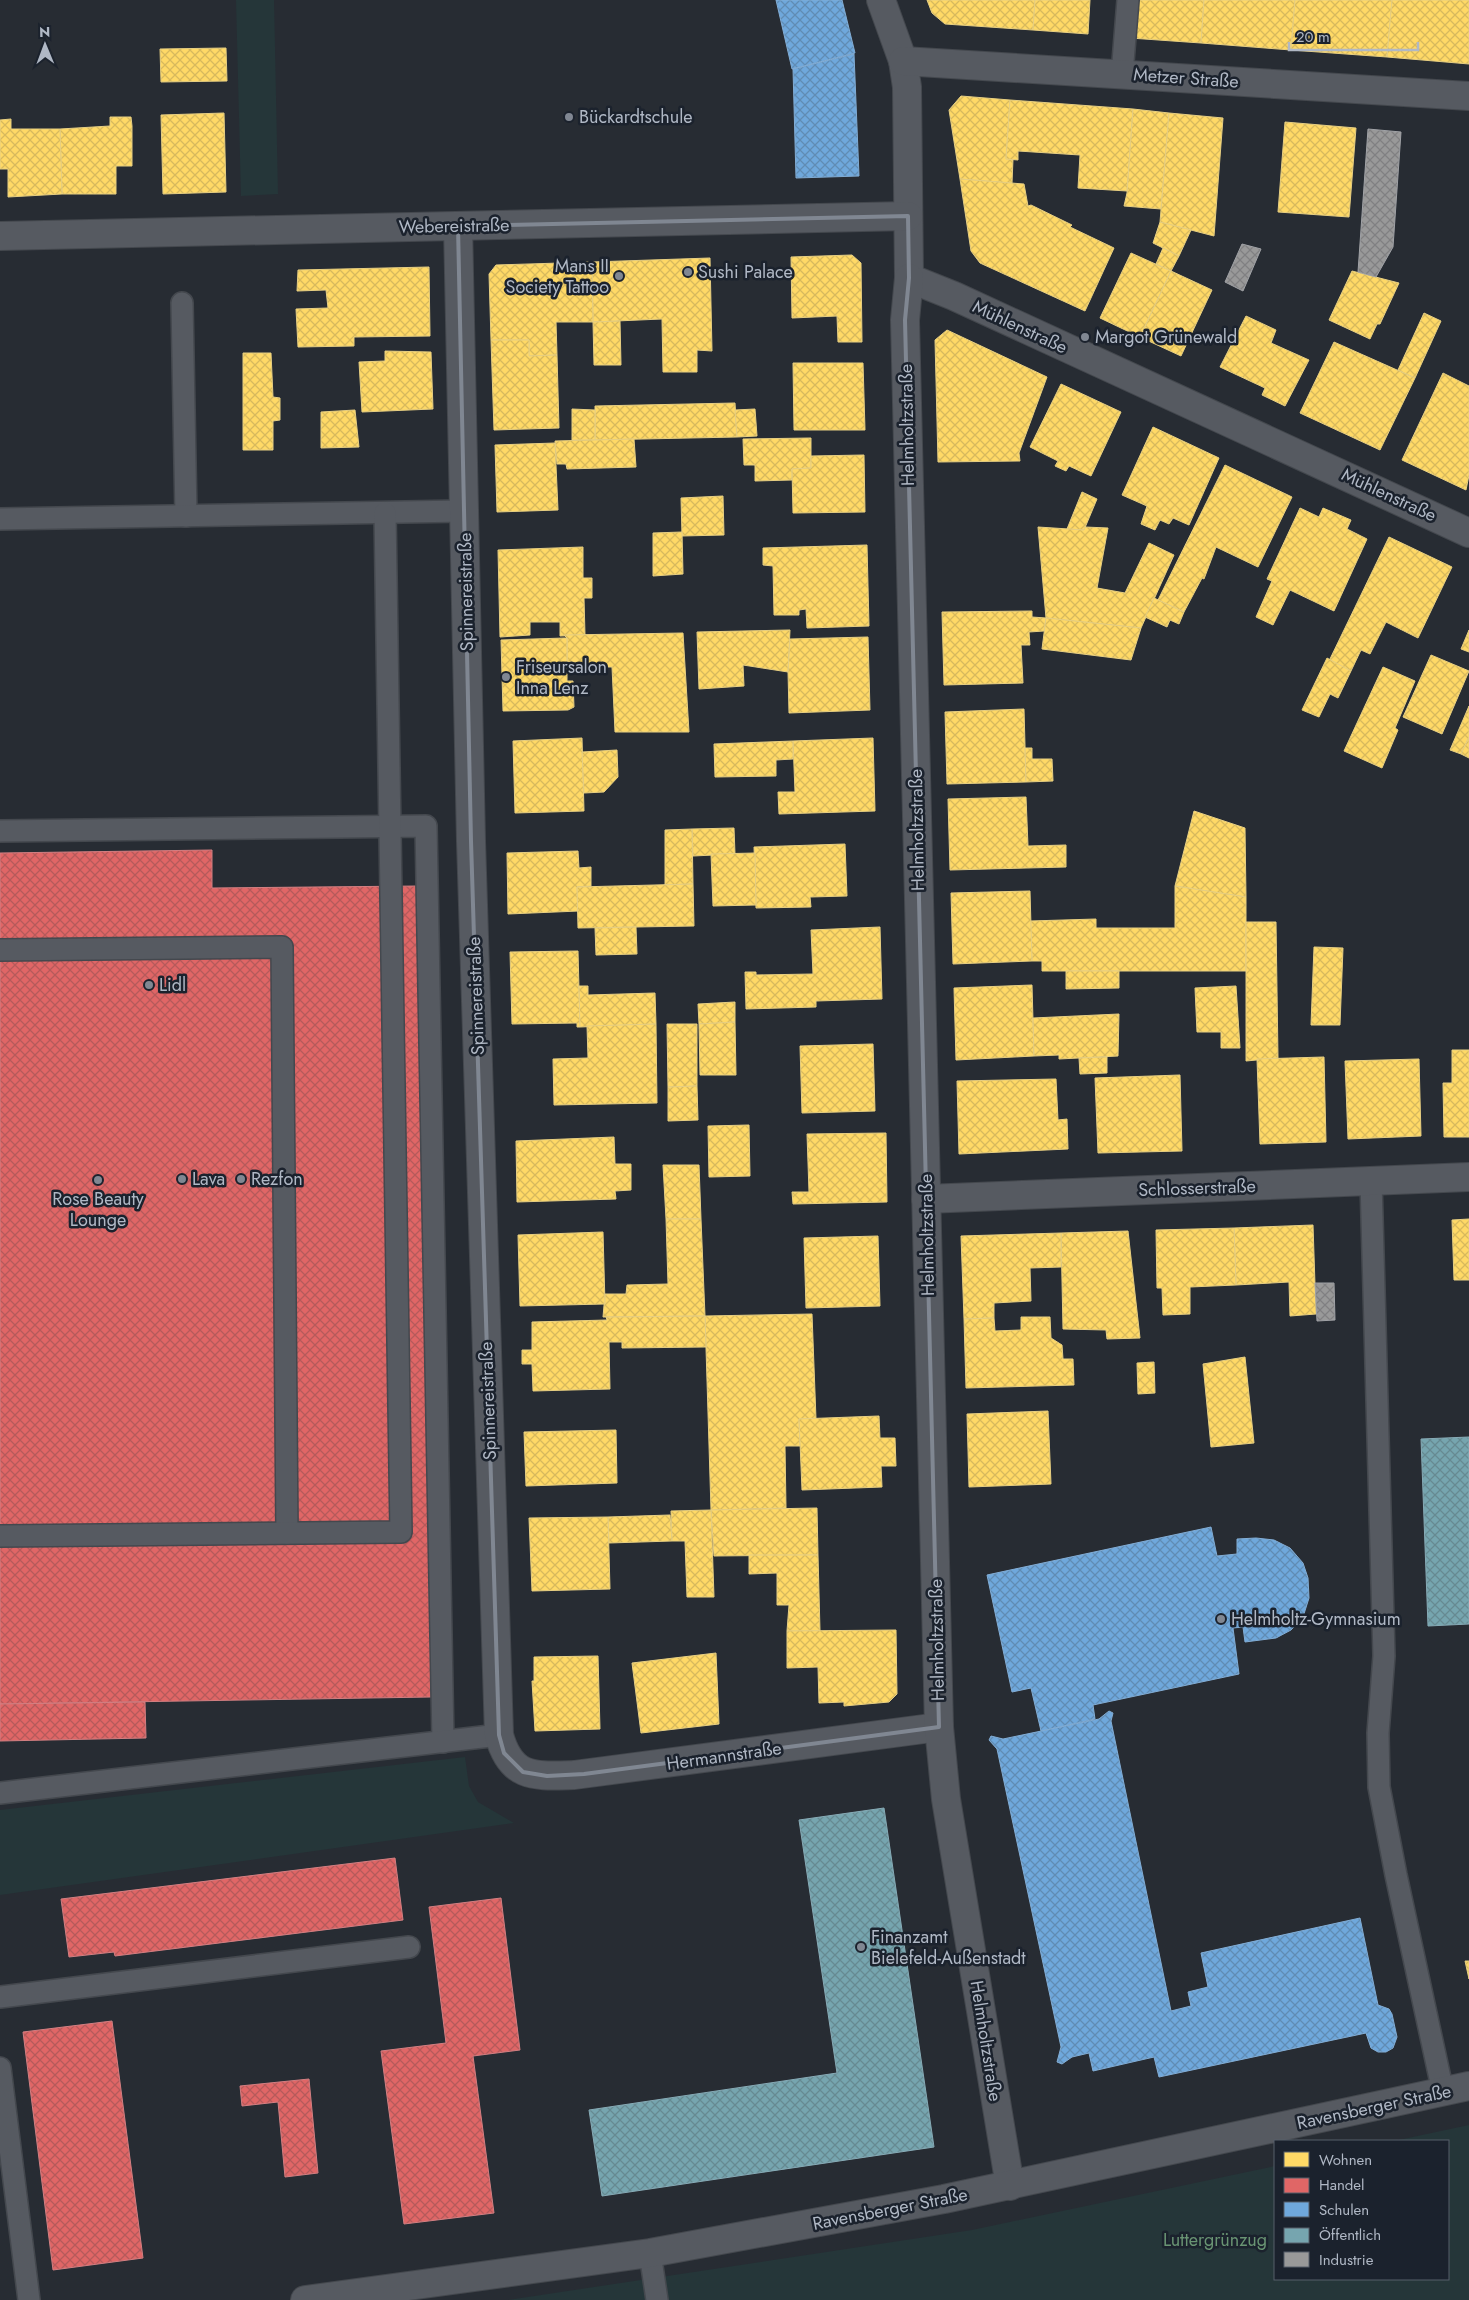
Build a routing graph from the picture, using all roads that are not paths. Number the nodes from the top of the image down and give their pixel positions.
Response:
1 (881, 0) edge
2 (1128, 0) edge
3 (903, 61) junction
4 (1122, 74) junction
5 (1469, 96) edge
6 (908, 216) junction
7 (458, 226) junction
8 (0, 236) edge
9 (909, 278) junction
10 (182, 303) dead end
11 (464, 511) junction
12 (385, 513) junction
13 (186, 516) junction
14 (0, 519) edge
15 (1469, 533) edge
16 (390, 827) junction
17 (0, 831) edge
18 (0, 950) edge
19 (1469, 1177) edge
20 (1370, 1181) junction
21 (926, 1199) junction
22 (287, 1533) junction
23 (0, 1536) edge
24 (939, 1727) junction
25 (499, 1735) junction
26 (443, 1742) junction
27 (512, 1764) joint
28 (0, 1793) edge
29 (409, 1947) dead end
30 (0, 1998) edge
31 (0, 2068) edge
32 (1456, 2089) edge
33 (1010, 2186) junction
34 (650, 2253) junction
35 (29, 2300) edge
36 (305, 2300) edge
37 (657, 2300) edge

1 - 3 street
2 - 4 lane
3 - 4 street, Metzer Straße
3 - 6 street
4 - 5 street, Metzer Straße
6 - 7 street, Webereistraße
6 - 9 street
7 - 8 street, Webereistraße
7 - 11 street, Spinnereistraße
9 - 15 street, Mühlenstraße
9 - 21 street, Helmholtzstraße
10 - 13 lane
11 - 12 lane
11 - 25 street, Spinnereistraße
12 - 13 lane
12 - 16 lane
13 - 14 lane
16 - 17 lane
16 - 22 lane
16 - 26 lane
18 - 22 lane
19 - 20 street, Schlosserstraße
20 - 21 street, Schlosserstraße
20 - 32 lane
21 - 24 street, Helmholtzstraße
22 - 23 lane
24 - 27 street, Hermannstraße
24 - 33 street, Helmholtzstraße
25 - 26 lane
25 - 27 street, Spinnereistraße
26 - 28 lane
29 - 30 lane
31 - 35 lane
32 - 33 street, Ravensberger Straße
33 - 34 street, Ravensberger Straße
34 - 36 street, Ravensberger Straße
34 - 37 lane

